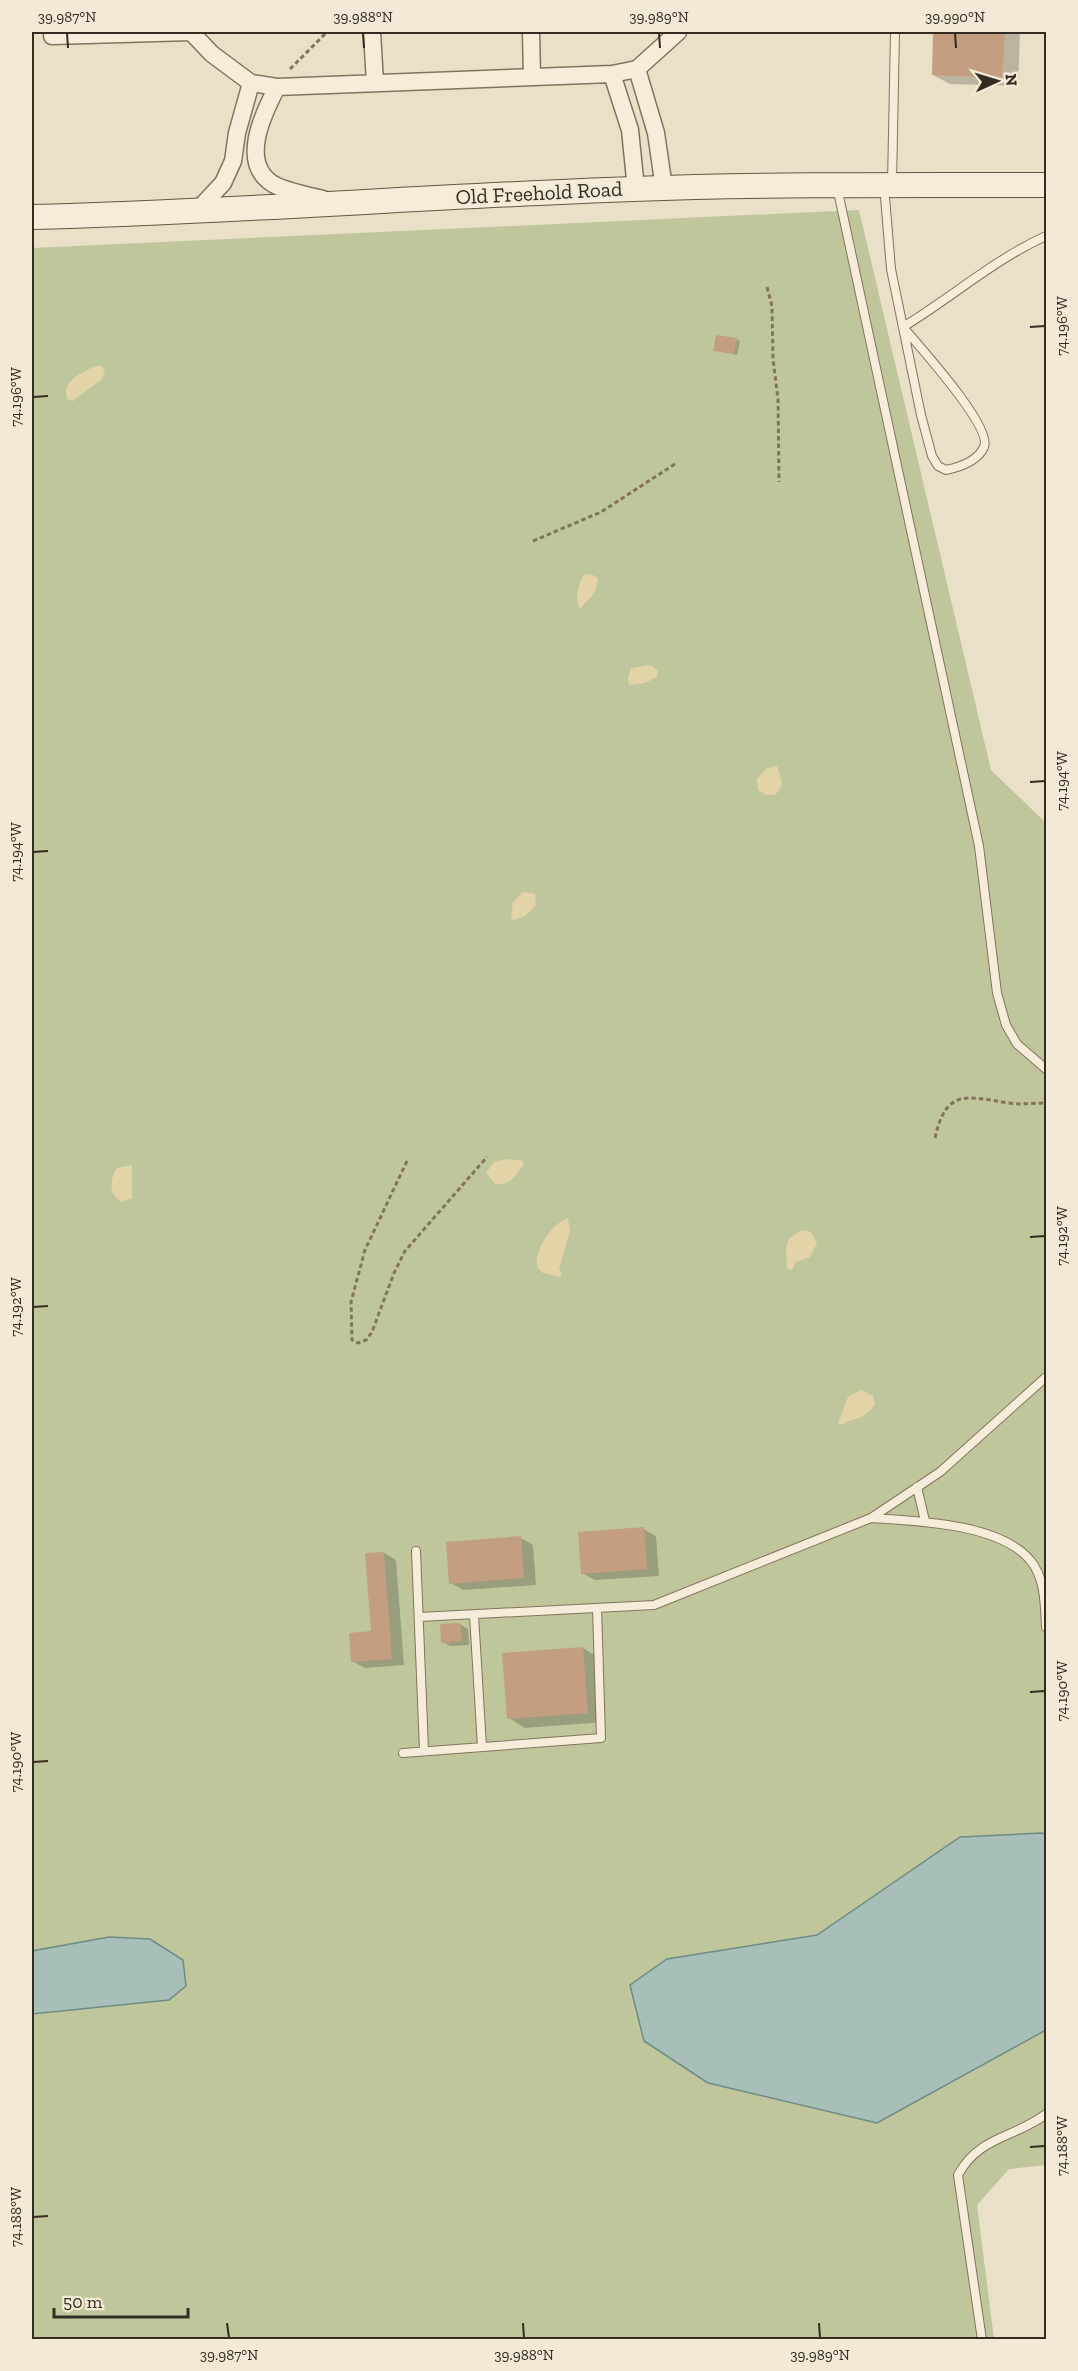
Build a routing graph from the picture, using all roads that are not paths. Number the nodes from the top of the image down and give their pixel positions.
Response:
1 (191, 32) edge
2 (372, 32) edge
3 (531, 32) edge
4 (678, 32) edge
5 (895, 32) edge
6 (52, 36) dead end
7 (637, 69) junction
8 (612, 74) junction
9 (532, 77) junction
10 (375, 82) junction
11 (251, 83) junction
12 (277, 87) junction
13 (888, 185) junction
14 (1047, 185) edge
15 (837, 186) junction
16 (664, 188) junction
17 (636, 189) junction
18 (335, 203) junction
19 (195, 213) junction
20 (32, 217) edge
21 (1047, 236) edge
22 (903, 327) junction
23 (1047, 1070) edge
24 (1047, 1377) edge
25 (917, 1487) junction
26 (871, 1518) junction
27 (925, 1521) junction
28 (416, 1551) dead end
29 (597, 1608) junction
30 (474, 1615) junction
31 (419, 1617) junction
32 (1047, 1627) edge
33 (482, 1747) junction
34 (424, 1751) junction
35 (403, 1753) dead end
36 (1047, 2114) edge
37 (982, 2340) edge

1 - 6 street
1 - 11 street
2 - 10 street
3 - 9 street
4 - 7 street
5 - 13 lane
7 - 8 street
7 - 16 street
8 - 9 street
8 - 17 street
9 - 10 street
10 - 12 street
11 - 12 street
11 - 19 street
12 - 18 street
13 - 14 main road, Old Freehold Road
13 - 15 main road, Old Freehold Road
13 - 22 lane
15 - 16 main road, Old Freehold Road
15 - 23 lane
16 - 17 main road, Old Freehold Road
17 - 18 main road, Old Freehold Road
18 - 19 main road, Old Freehold Road
19 - 20 main road, Old Freehold Road
21 - 22 lane
22 - 22 lane
24 - 25 lane
25 - 26 lane
25 - 27 lane
26 - 27 lane
26 - 29 lane
27 - 32 lane
28 - 31 lane
29 - 30 lane
29 - 33 lane
30 - 31 lane
30 - 33 lane
31 - 34 lane
33 - 34 lane
34 - 35 lane
36 - 37 lane

